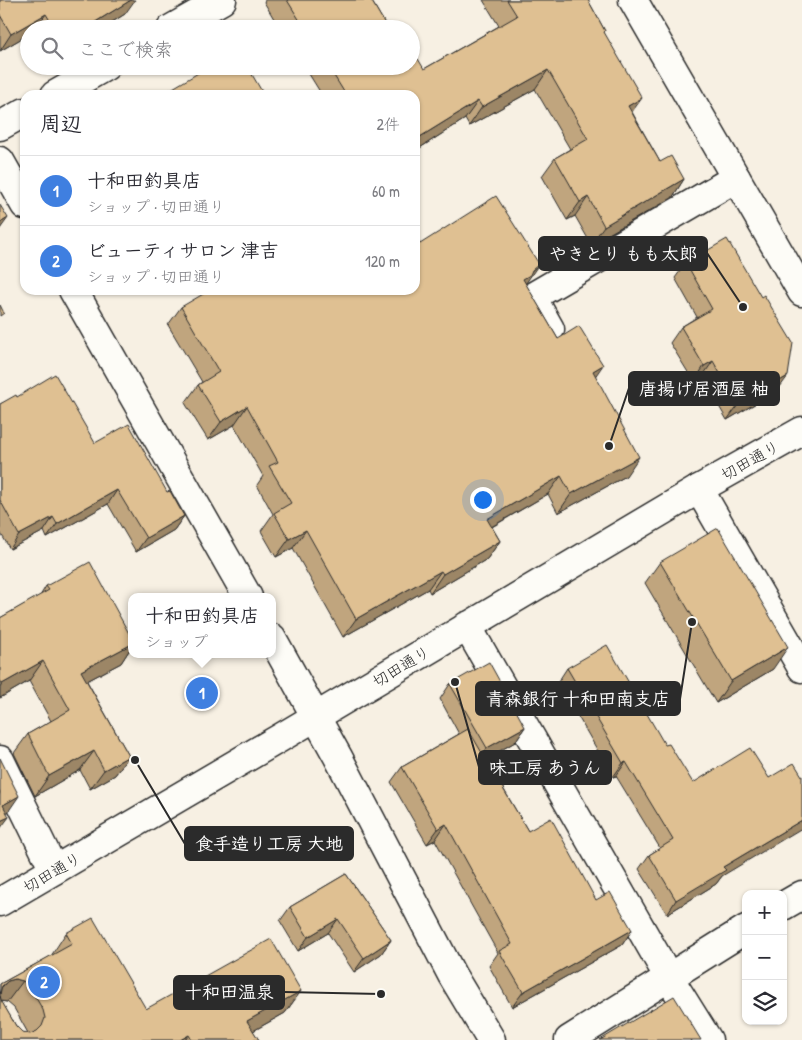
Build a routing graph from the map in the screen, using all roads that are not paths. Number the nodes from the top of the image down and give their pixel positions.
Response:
1 (222, 0) edge
2 (633, 0) edge
3 (187, 20) edge
4 (90, 75) edge
5 (64, 90) edge
6 (20, 115) edge
7 (0, 126) edge
8 (0, 161) edge
9 (736, 178) junction
10 (20, 196) edge
11 (802, 292) edge
12 (76, 295) edge
13 (551, 330) edge
14 (802, 431) edge
15 (699, 489) junction
16 (246, 593) edge
17 (467, 626) junction
18 (276, 645) edge
19 (802, 668) edge
20 (316, 717) junction
21 (0, 760) edge
22 (54, 870) junction
23 (802, 895) edge
24 (0, 902) edge
25 (787, 904) edge
26 (742, 931) edge
27 (668, 976) junction
28 (491, 1040) edge
29 (569, 1040) edge
30 (708, 1040) edge

1 - 3 street
2 - 9 street
4 - 5 street
6 - 7 street
8 - 10 street
9 - 11 street
9 - 13 street
12 - 16 street
14 - 15 street, 切田通り
15 - 17 street, 切田通り
15 - 19 street
17 - 20 street, 切田通り
17 - 27 street
18 - 20 street
20 - 22 street, 切田通り
20 - 28 street
21 - 22 street
22 - 24 street, 切田通り
23 - 25 street
26 - 27 street
27 - 29 street
27 - 30 street

